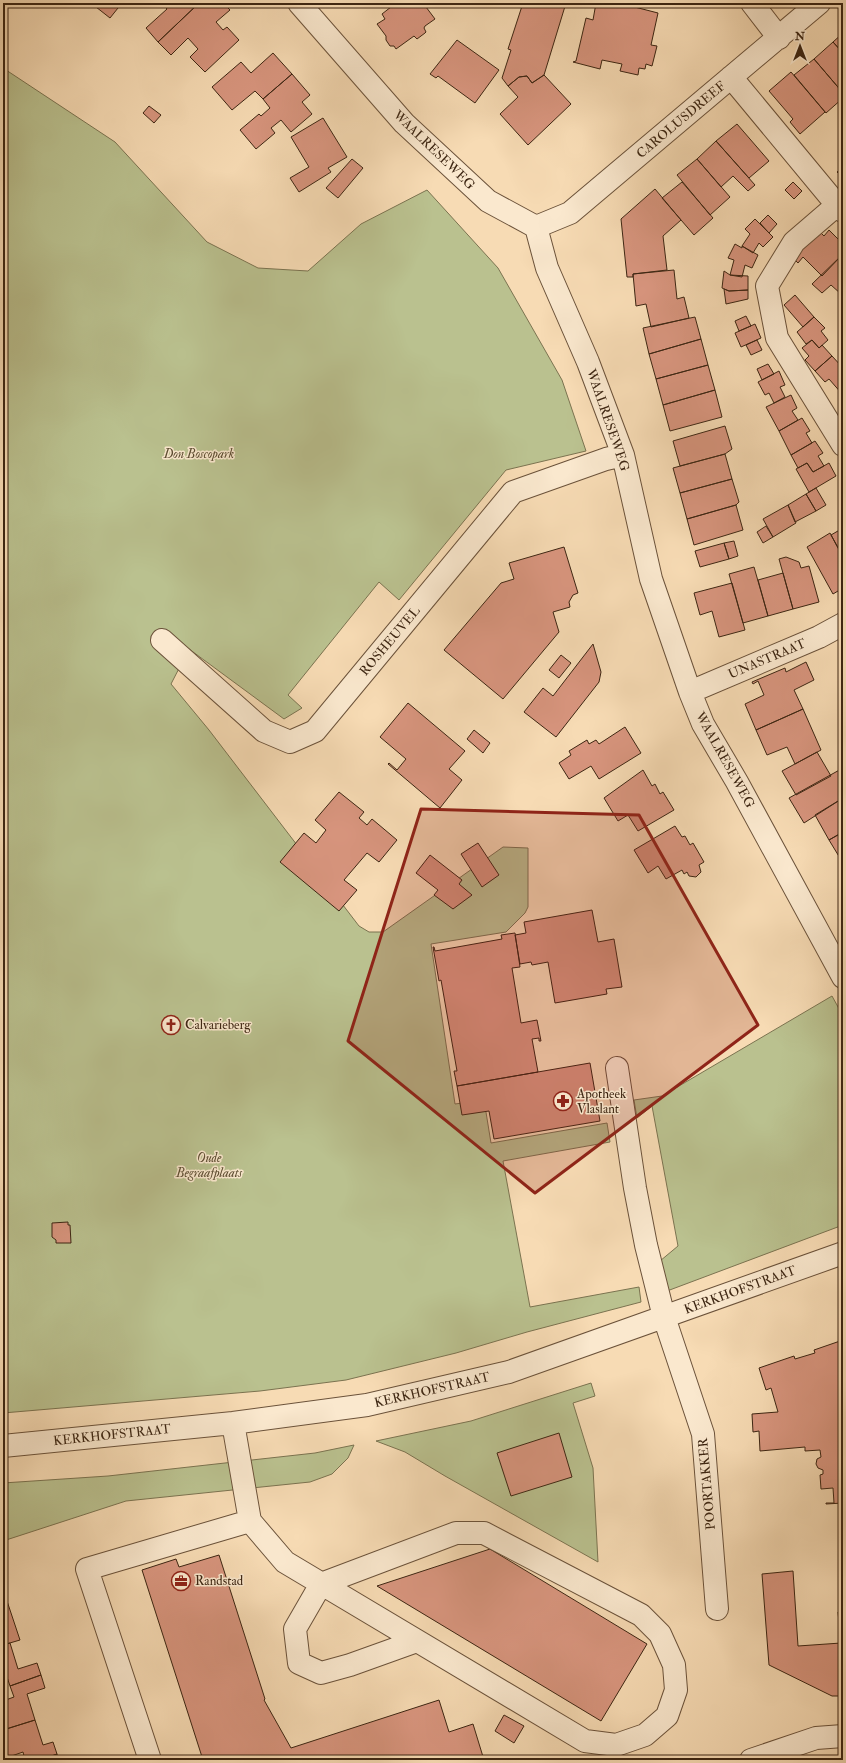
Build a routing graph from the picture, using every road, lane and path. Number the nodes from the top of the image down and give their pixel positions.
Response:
1 (299, 3) edge
2 (752, 3) edge
3 (819, 3) edge
4 (779, 38) junction
5 (731, 77) junction
6 (840, 208) edge
7 (536, 227) junction
8 (843, 445) edge
9 (623, 455) junction
10 (843, 624) edge
11 (162, 640) dead end
12 (690, 692) junction
13 (843, 977) edge
14 (617, 1068) dead end
15 (843, 1253) edge
16 (664, 1317) junction
17 (233, 1423) junction
18 (3, 1446) edge
19 (250, 1521) junction
20 (321, 1584) junction
21 (717, 1609) dead end
22 (417, 1641) junction
23 (843, 1736) edge
24 (150, 1760) edge
25 (751, 1760) edge

1 - 7 street, WAALRESEWEG
2 - 4 street
3 - 4 street, CAROLUSDREEF
4 - 5 street, CAROLUSDREEF
5 - 6 street
5 - 7 street, CAROLUSDREEF
6 - 8 street
7 - 9 street, WAALRESEWEG
9 - 11 street, ROSHEUVEL
9 - 12 street, WAALRESEWEG
10 - 12 street, UNASTRAAT
12 - 13 street, WAALRESEWEG
14 - 16 street, POORTAKKER
15 - 16 street, KERKHOFSTRAAT
16 - 17 street, KERKHOFSTRAAT
16 - 21 street, POORTAKKER
17 - 18 street, KERKHOFSTRAAT
17 - 19 street
19 - 20 street
19 - 24 street
20 - 22 street
20 - 22 street
20 - 22 street
23 - 25 street

